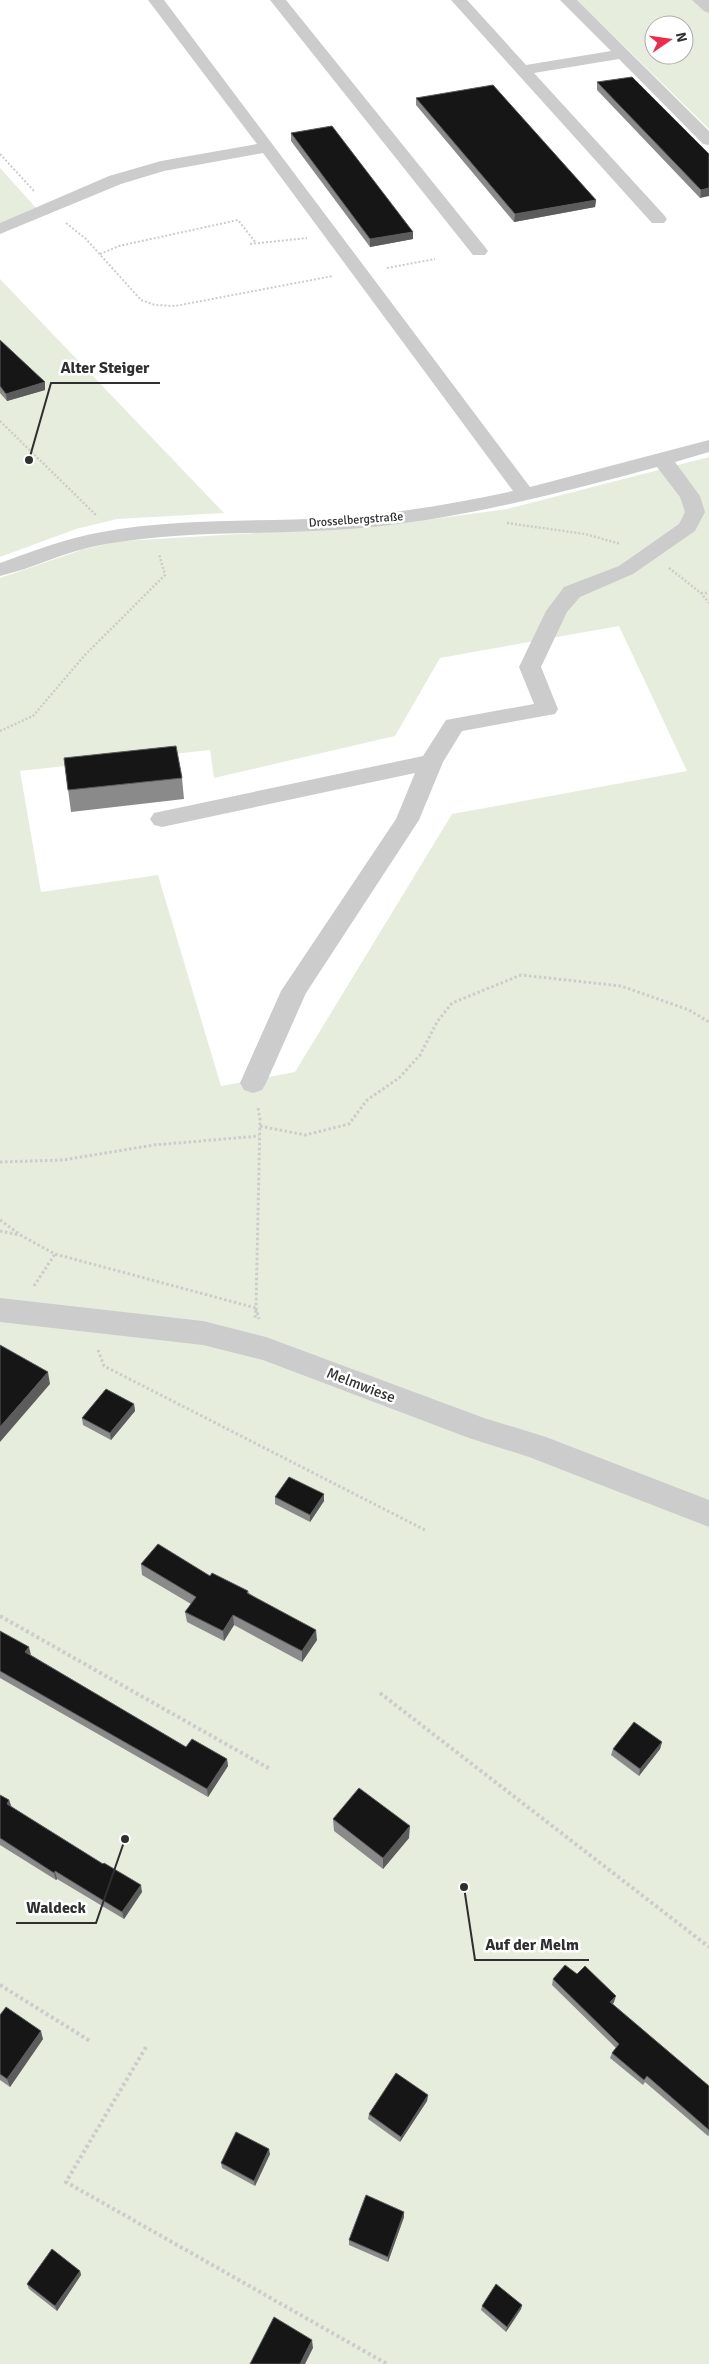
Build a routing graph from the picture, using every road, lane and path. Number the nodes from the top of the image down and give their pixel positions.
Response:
1 (156, 0) edge
2 (278, 0) edge
3 (459, 0) edge
4 (568, 0) edge
5 (700, 0) edge
6 (709, 8) edge
7 (622, 54) junction
8 (522, 70) junction
9 (709, 140) edge
10 (268, 147) junction
11 (0, 154) edge
12 (52, 207) junction
13 (658, 219) dead end
14 (0, 229) edge
15 (334, 236) junction
16 (256, 243) junction
17 (250, 244) dead end
18 (479, 251) dead end
19 (100, 254) junction
20 (435, 259) dead end
21 (362, 273) junction
22 (0, 421) edge
23 (709, 446) edge
24 (662, 459) junction
25 (525, 494) junction
26 (498, 522) dead end
27 (153, 532) junction
28 (116, 536) junction
29 (648, 554) junction
30 (0, 570) edge
31 (701, 593) junction
32 (709, 593) edge
33 (709, 604) edge
34 (0, 731) edge
35 (431, 762) junction
36 (162, 819) dead end
37 (709, 1022) edge
38 (253, 1083) dead end
39 (260, 1119) dead end
40 (260, 1126) junction
41 (259, 1136) junction
42 (0, 1162) edge
43 (0, 1220) edge
44 (0, 1231) edge
45 (22, 1236) junction
46 (55, 1254) junction
47 (256, 1308) junction
48 (8, 1310) edge
49 (255, 1332) junction
50 (97, 1349) dead end
51 (709, 1514) edge
52 (427, 1531) dead end
53 (0, 1616) edge
54 (380, 1693) dead end
55 (270, 1769) dead end
56 (709, 1947) edge
57 (0, 1984) edge
58 (90, 2041) dead end
59 (146, 2047) dead end
60 (387, 2364) edge

1 - 10 street
2 - 18 street
3 - 8 street
4 - 7 street
5 - 6 street
7 - 8 street
7 - 9 street
8 - 13 street
10 - 12 street
10 - 15 street
11 - 12 path
12 - 14 street
12 - 19 path
15 - 16 path
15 - 21 street
16 - 17 path
16 - 19 path
19 - 21 path
20 - 21 path
21 - 25 street
22 - 28 path
23 - 24 street, Drosselbergstraße
24 - 25 street, Drosselbergstraße
24 - 29 street
25 - 27 street, Drosselbergstraße
26 - 29 path
27 - 28 street, Drosselbergstraße
27 - 34 path
28 - 30 street, Drosselbergstraße
29 - 31 path
29 - 35 street
31 - 32 path
31 - 33 path
35 - 36 street
35 - 38 street
37 - 40 path
39 - 40 path
40 - 41 path
41 - 42 path
41 - 47 path
43 - 45 path
44 - 45 path
45 - 46 path
46 - 47 path
46 - 48 path
47 - 49 path
47 - 49 path
48 - 49 street, Melmwiese
49 - 51 street, Melmwiese
50 - 52 path
53 - 55 path
54 - 56 path
57 - 58 path
59 - 60 path

